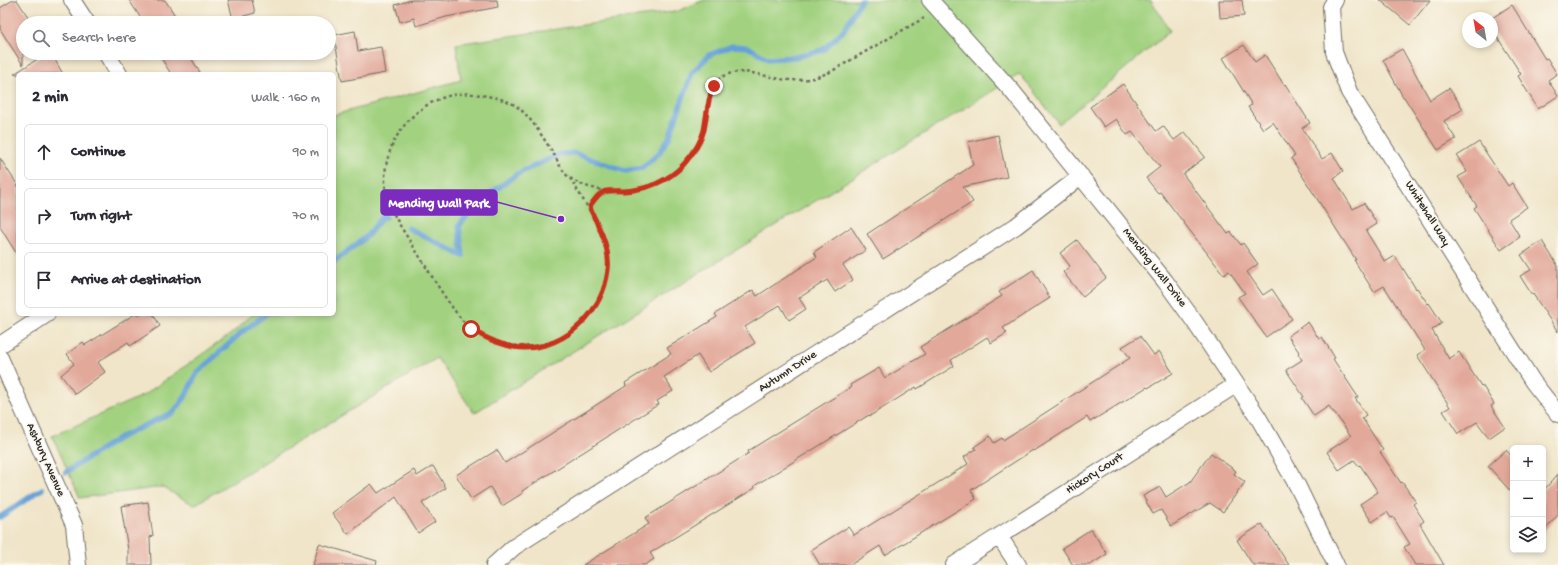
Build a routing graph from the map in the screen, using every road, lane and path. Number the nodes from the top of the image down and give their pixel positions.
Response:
1 (72, 0) edge
2 (1335, 0) edge
3 (934, 5) edge
4 (82, 16) edge
5 (110, 60) edge
6 (118, 72) edge
7 (1081, 176) junction
8 (570, 177) junction
9 (609, 191) junction
10 (591, 212) junction
11 (44, 316) edge
12 (0, 345) edge
13 (0, 358) edge
14 (1237, 384) junction
15 (1558, 414) edge
16 (999, 536) junction
17 (78, 565) edge
18 (494, 565) edge
19 (954, 565) edge
20 (1018, 565) edge
21 (1336, 565) edge

1 - 4 street
2 - 15 street, Whitehall Way
3 - 7 street, Mending Wall Drive
3 - 9 path
5 - 6 street
7 - 14 street, Mending Wall Drive
7 - 18 street, Autumn Drive
8 - 9 path
8 - 10 path
8 - 10 path
9 - 10 path
11 - 12 street
13 - 17 street, Ashbury Avenue
14 - 16 street, Hickory Court
14 - 21 street, Mending Wall Drive
16 - 19 street, Hickory Court
16 - 20 street

